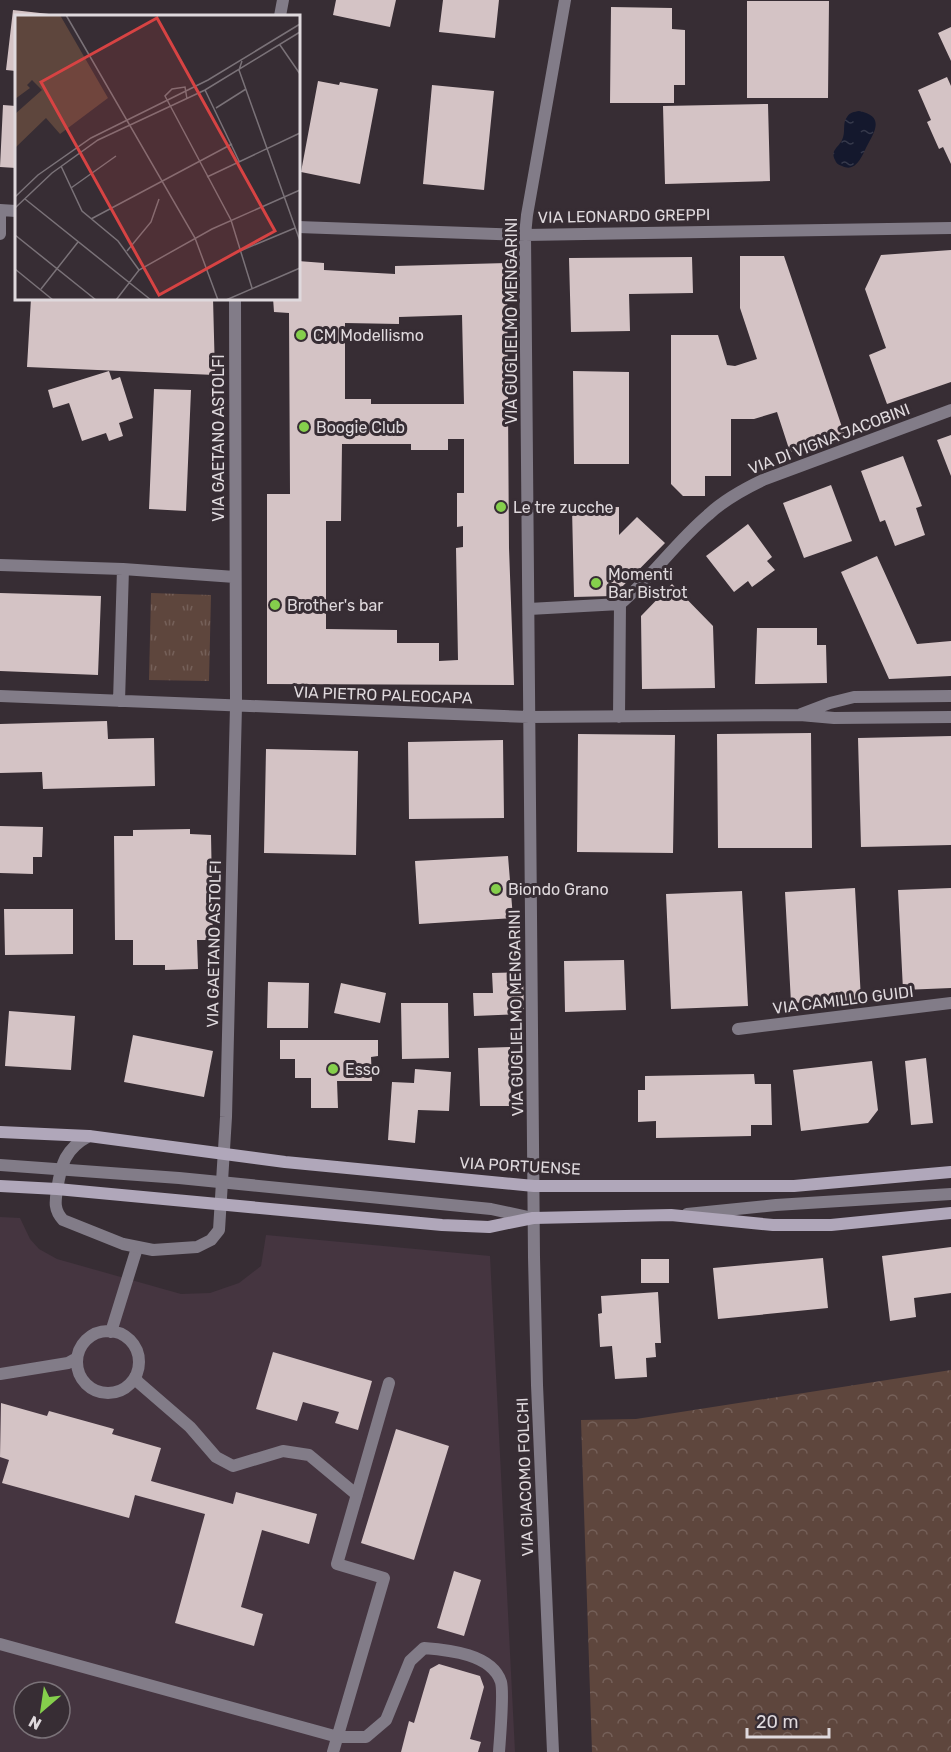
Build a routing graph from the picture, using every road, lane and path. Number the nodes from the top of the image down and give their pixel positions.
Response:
1 (283, 0) edge
2 (565, 0) edge
3 (280, 15) edge
4 (0, 210) edge
5 (15, 211) edge
6 (300, 226) edge
7 (951, 228) edge
8 (0, 234) edge
9 (525, 234) junction
10 (235, 300) edge
11 (951, 410) edge
12 (0, 565) edge
13 (123, 569) junction
14 (235, 577) junction
15 (620, 604) junction
16 (529, 609) junction
17 (0, 696) edge
18 (951, 696) edge
19 (119, 701) junction
20 (236, 706) junction
21 (800, 715) junction
22 (529, 717) junction
23 (619, 717) junction
24 (951, 717) edge
25 (951, 1003) edge
26 (738, 1029) dead end
27 (0, 1132) edge
28 (89, 1136) junction
29 (224, 1154) junction
30 (0, 1165) edge
31 (59, 1168) junction
32 (951, 1172) edge
33 (223, 1182) junction
34 (0, 1186) edge
35 (534, 1186) junction
36 (57, 1190) junction
37 (951, 1194) edge
38 (533, 1200) joint
39 (222, 1204) junction
40 (951, 1213) edge
41 (671, 1215) junction
42 (533, 1218) junction
43 (137, 1248) junction
44 (111, 1332) junction
45 (77, 1359) junction
46 (0, 1374) edge
47 (135, 1377) junction
48 (389, 1383) dead end
49 (357, 1495) junction
50 (0, 1644) edge
51 (338, 1737) junction
52 (333, 1752) edge
53 (499, 1752) edge
54 (553, 1752) edge

1 - 3 street
2 - 9 street, VIA GUGLIELMO MENGARINI
4 - 5 street
4 - 8 street
6 - 9 street, VIA LEONARDO GREPPI
7 - 9 street, VIA LEONARDO GREPPI
9 - 16 street, VIA GUGLIELMO MENGARINI
10 - 14 street, VIA GAETANO ASTOLFI
11 - 15 street, VIA DI VIGNA JACOBINI
12 - 13 street
13 - 14 street
13 - 19 street
14 - 20 street, VIA GAETANO ASTOLFI
15 - 16 street
15 - 23 street
16 - 22 street, VIA GUGLIELMO MENGARINI
17 - 19 street, VIA PIETRO PALEOCAPA
18 - 21 street
19 - 20 street, VIA PIETRO PALEOCAPA
20 - 22 street, VIA PIETRO PALEOCAPA
20 - 29 street, VIA GAETANO ASTOLFI
21 - 23 street, VIA PIETRO PALEOCAPA
21 - 24 street, VIA PIETRO PALEOCAPA
22 - 23 street, VIA PIETRO PALEOCAPA
22 - 35 street, VIA GUGLIELMO MENGARINI
25 - 26 street, VIA CAMILLO GUIDI
27 - 28 main road, VIA PORTUENSE
28 - 29 main road, VIA PORTUENSE
28 - 31 street
29 - 33 street, VIA GAETANO ASTOLFI
29 - 35 main road, VIA PORTUENSE
30 - 31 street
31 - 33 street
31 - 36 street
32 - 35 main road, VIA PORTUENSE
33 - 39 street
33 - 42 street
34 - 36 main road
35 - 38 street, VIA GUGLIELMO MENGARINI
36 - 39 main road
36 - 43 street
37 - 41 street
38 - 42 street, VIA GIACOMO FOLCHI
39 - 42 main road
39 - 43 street
40 - 41 main road
41 - 42 main road
42 - 54 street, VIA GIACOMO FOLCHI
43 - 44 street
44 - 45 street
44 - 47 street
45 - 46 street
45 - 47 street
47 - 49 street
48 - 49 street
49 - 51 street
50 - 51 street
51 - 52 street
51 - 53 street

